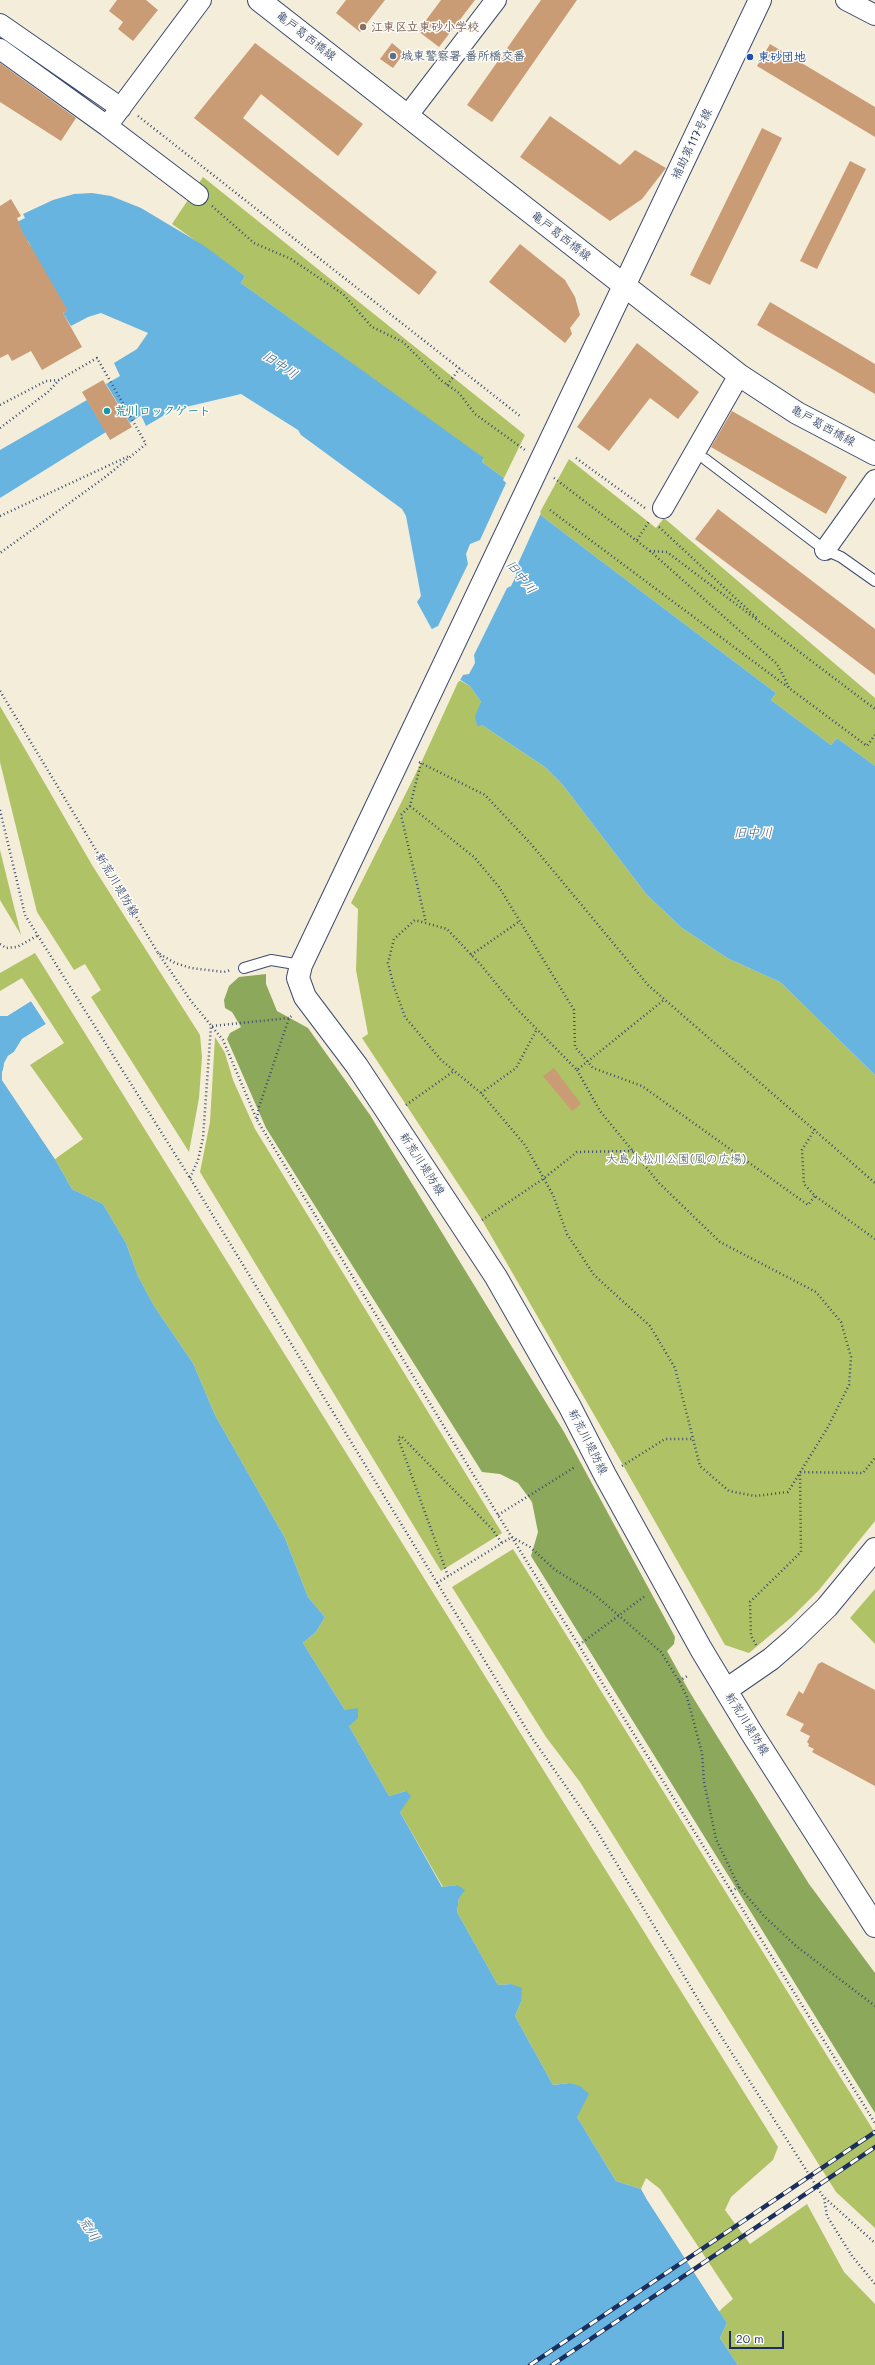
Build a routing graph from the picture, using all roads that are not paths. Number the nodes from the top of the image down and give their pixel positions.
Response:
1 (201, 0) edge
2 (259, 0) edge
3 (496, 0) edge
4 (760, 0) edge
5 (846, 0) edge
6 (875, 15) edge
7 (0, 24) edge
8 (0, 49) edge
9 (121, 108) junction
10 (408, 116) junction
11 (108, 126) junction
12 (198, 195) road end
13 (624, 287) junction
14 (739, 375) junction
15 (875, 454) edge
16 (705, 459) dead end
17 (532, 465) joint
18 (875, 480) edge
19 (658, 513) road end
20 (825, 550) junction
21 (875, 581) edge
22 (301, 964) junction
23 (244, 968) road end
24 (875, 1549) edge
25 (726, 1690) junction
26 (875, 1926) edge

1 - 9 street
2 - 10 street, 亀戸葛西橋線
3 - 10 street
4 - 13 street, 補助第117号線
5 - 6 street
7 - 9 street
8 - 11 street
9 - 11 street
10 - 13 street, 亀戸葛西橋線
11 - 12 street
13 - 14 street, 亀戸葛西橋線
13 - 17 street, 補助第117号線
14 - 15 street, 亀戸葛西橋線
14 - 19 street
16 - 20 lane
17 - 22 street, 新荒川堤防線
18 - 20 street
20 - 21 lane
22 - 23 lane
22 - 25 street, 新荒川堤防線
24 - 25 street
25 - 26 street, 新荒川堤防線

